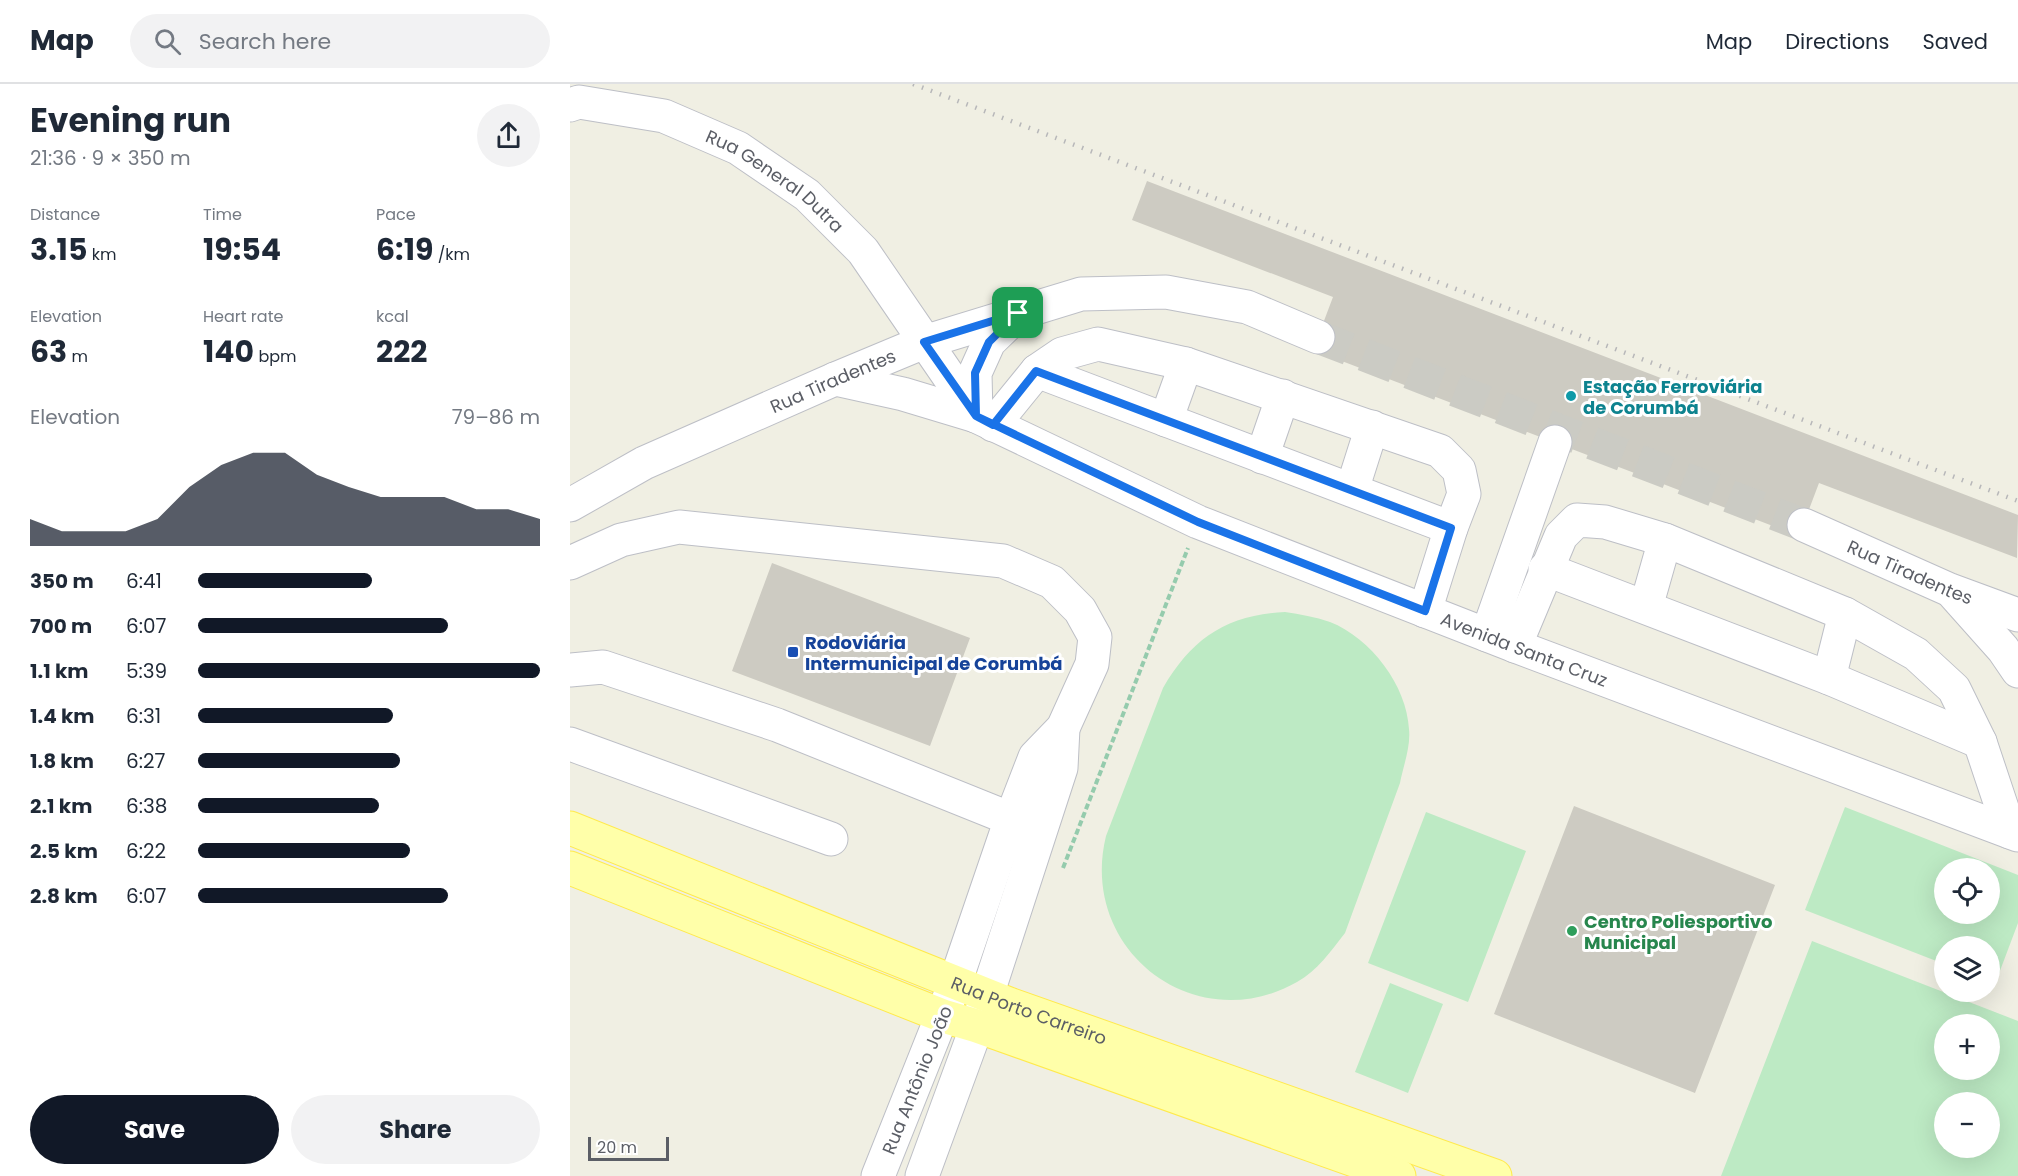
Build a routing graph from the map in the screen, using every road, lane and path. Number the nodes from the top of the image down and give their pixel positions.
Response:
1 (570, 105) edge
2 (1018, 313) junction
3 (1318, 337) tunnel mouth
4 (924, 342) junction
5 (1186, 364) junction
6 (1036, 371) junction
7 (835, 379) junction
8 (1283, 396) junction
9 (1166, 420) junction
10 (985, 421) junction
11 (1372, 428) junction
12 (1555, 442) dead end
13 (1262, 457) junction
14 (1352, 490) junction
15 (570, 505) edge
16 (1198, 522) junction
17 (1804, 525) tunnel mouth
18 (1451, 528) junction
19 (1665, 540) junction
20 (570, 563) edge
21 (1545, 569) junction
22 (1950, 590) junction
23 (1646, 607) junction
24 (1425, 611) junction
25 (1845, 614) junction
26 (2018, 615) edge
27 (1501, 641) junction
28 (570, 670) edge
29 (2018, 671) edge
30 (1829, 678) junction
31 (1063, 728) junction
32 (1980, 742) junction
33 (570, 744) edge
34 (1011, 819) junction
35 (570, 828) edge
36 (2014, 833) edge
37 (831, 839) dead end
38 (570, 868) edge
39 (1061, 873) dead end
40 (955, 983) junction
41 (987, 994) junction
42 (943, 1016) junction
43 (978, 1026) junction
44 (1347, 1141) junction
45 (878, 1176) edge
46 (922, 1176) edge
47 (1399, 1176) edge
48 (1495, 1176) edge

1 - 4 street, Rua General Dutra
2 - 3 street, Rua Tiradentes
2 - 4 street, Rua Tiradentes
2 - 10 street
4 - 7 street, Rua Tiradentes
4 - 10 street, Rua General Dutra
5 - 6 street
5 - 8 street
5 - 9 street
6 - 9 street
6 - 10 street
7 - 10 street, Avenida Santa Cruz
7 - 15 street, Rua Tiradentes
8 - 11 street
8 - 13 street
9 - 13 street
10 - 16 street, Avenida Santa Cruz
11 - 14 street
11 - 18 street
12 - 27 street
13 - 14 street
14 - 18 street
16 - 24 street, Avenida Santa Cruz
16 - 39 path
17 - 22 street, Rua Tiradentes
18 - 24 street
19 - 21 street
19 - 23 street
19 - 25 street
20 - 31 street
21 - 23 street
21 - 27 street
22 - 26 street, Rua Tiradentes
22 - 29 street
23 - 30 street
24 - 27 street, Avenida Santa Cruz
25 - 30 street
25 - 32 street
27 - 36 street, Avenida Santa Cruz
28 - 34 street
30 - 32 street
31 - 34 street, Rua Antônio João
31 - 41 street, Rua Antônio João
32 - 36 street
33 - 37 street
34 - 40 street, Rua Antônio João
35 - 40 main road, Rua Porto Carreiro
38 - 42 main road, Rua Porto Carreiro
40 - 41 main road, Rua Porto Carreiro
40 - 42 street, Rua Antônio João
41 - 43 street, Rua Antônio João
41 - 44 main road, Rua Porto Carreiro
42 - 43 main road, Rua Porto Carreiro
42 - 45 street, Rua Antônio João
43 - 44 main road, Rua Porto Carreiro
43 - 46 street, Rua Antônio João
44 - 47 main road, Rua Porto Carreiro
44 - 48 main road, Rua Porto Carreiro

